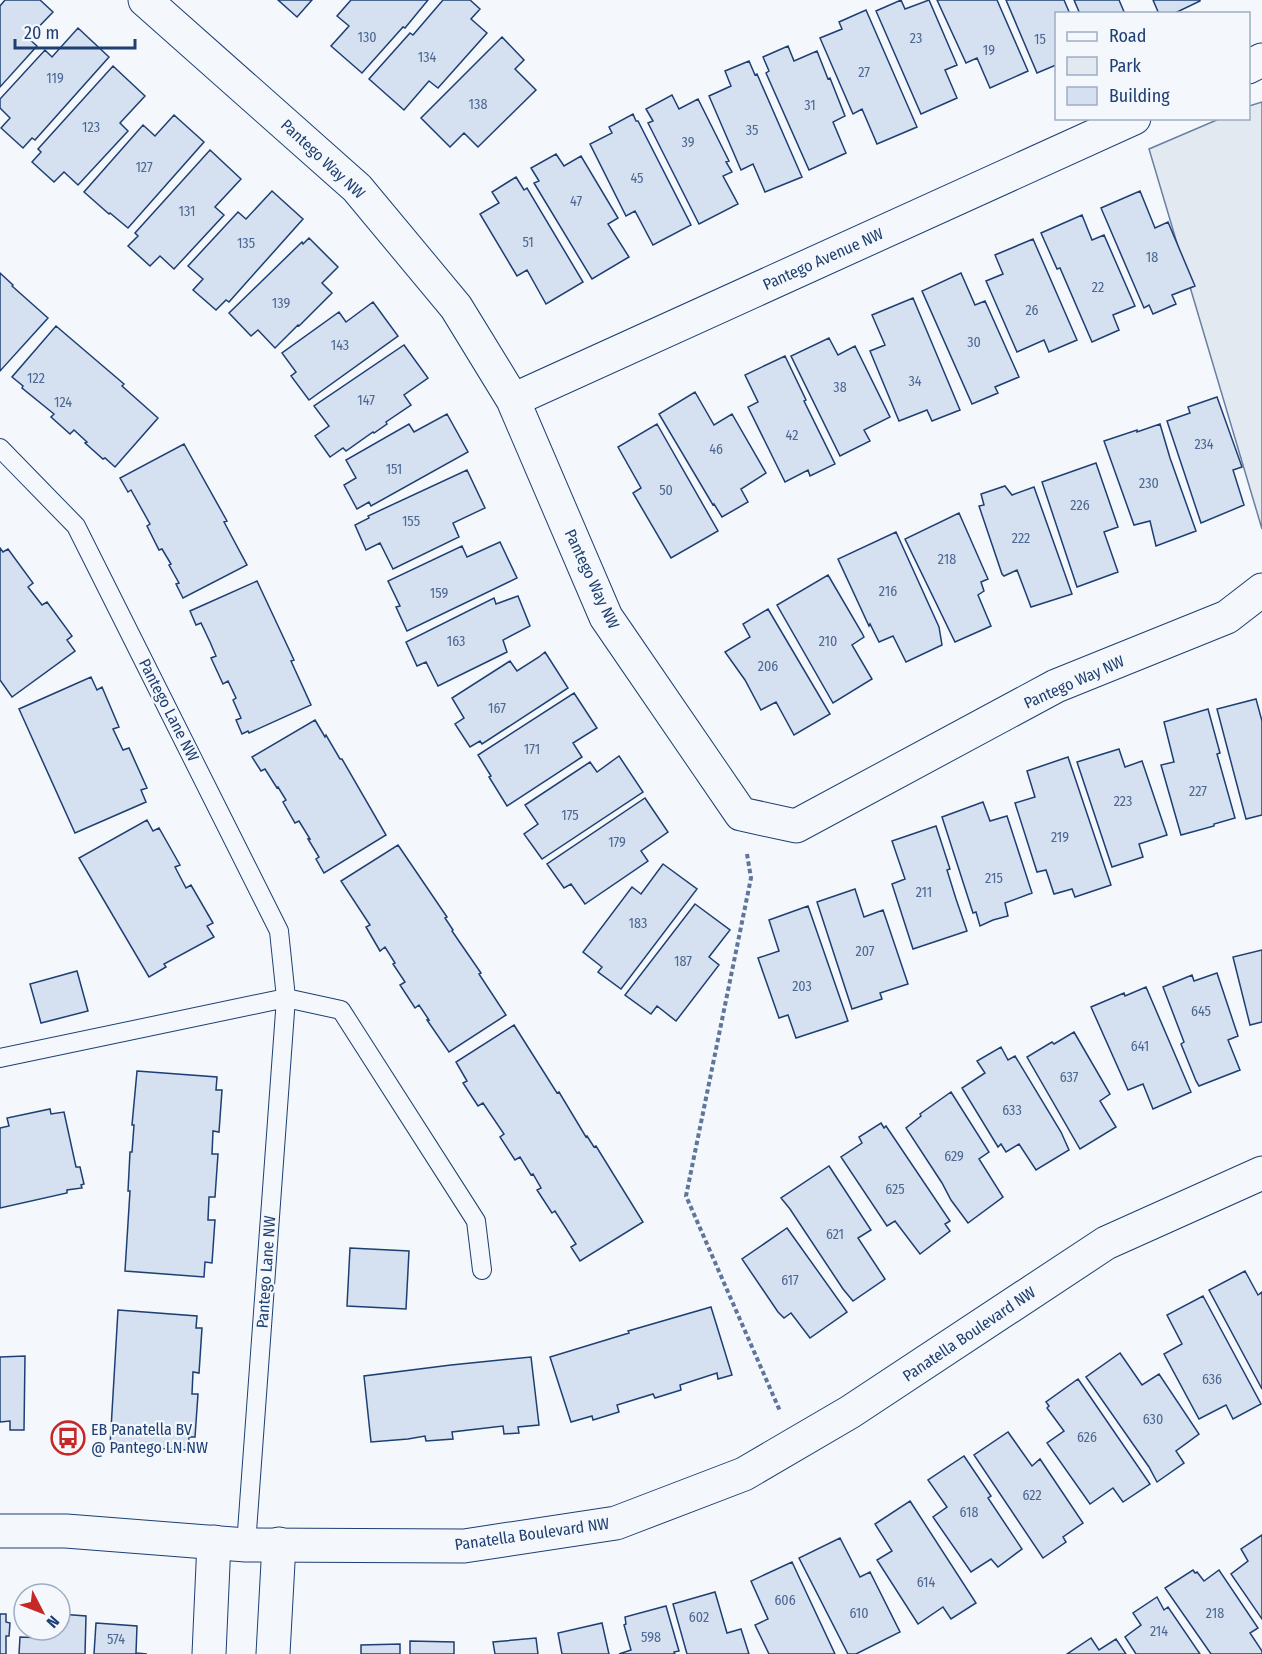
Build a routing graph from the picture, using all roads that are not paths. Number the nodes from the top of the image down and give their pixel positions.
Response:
1 (145, 0) edge
2 (1130, 120) edge
3 (513, 400) junction
4 (0, 448) edge
5 (1262, 590) edge
6 (1227, 617) junction
7 (1262, 624) edge
8 (286, 998) junction
9 (0, 1058) edge
10 (1262, 1173) edge
11 (482, 1270) dead end
12 (0, 1531) edge
13 (230, 1544) junction
14 (279, 1544) junction
15 (209, 1654) edge
16 (273, 1654) edge

1 - 3 street, Pantego Way NW
2 - 3 street, Pantego Avenue NW
3 - 6 street, Pantego Way NW
4 - 8 lane, Pantego Lane NW
5 - 6 street, Pantego Way NW
6 - 7 street
8 - 9 lane
8 - 11 lane
8 - 13 lane, Pantego Lane NW
10 - 14 street, Panatella Boulevard NW
12 - 13 street, Panatella Boulevard NW
13 - 14 street, Panatella Boulevard NW
13 - 15 street
14 - 16 street

